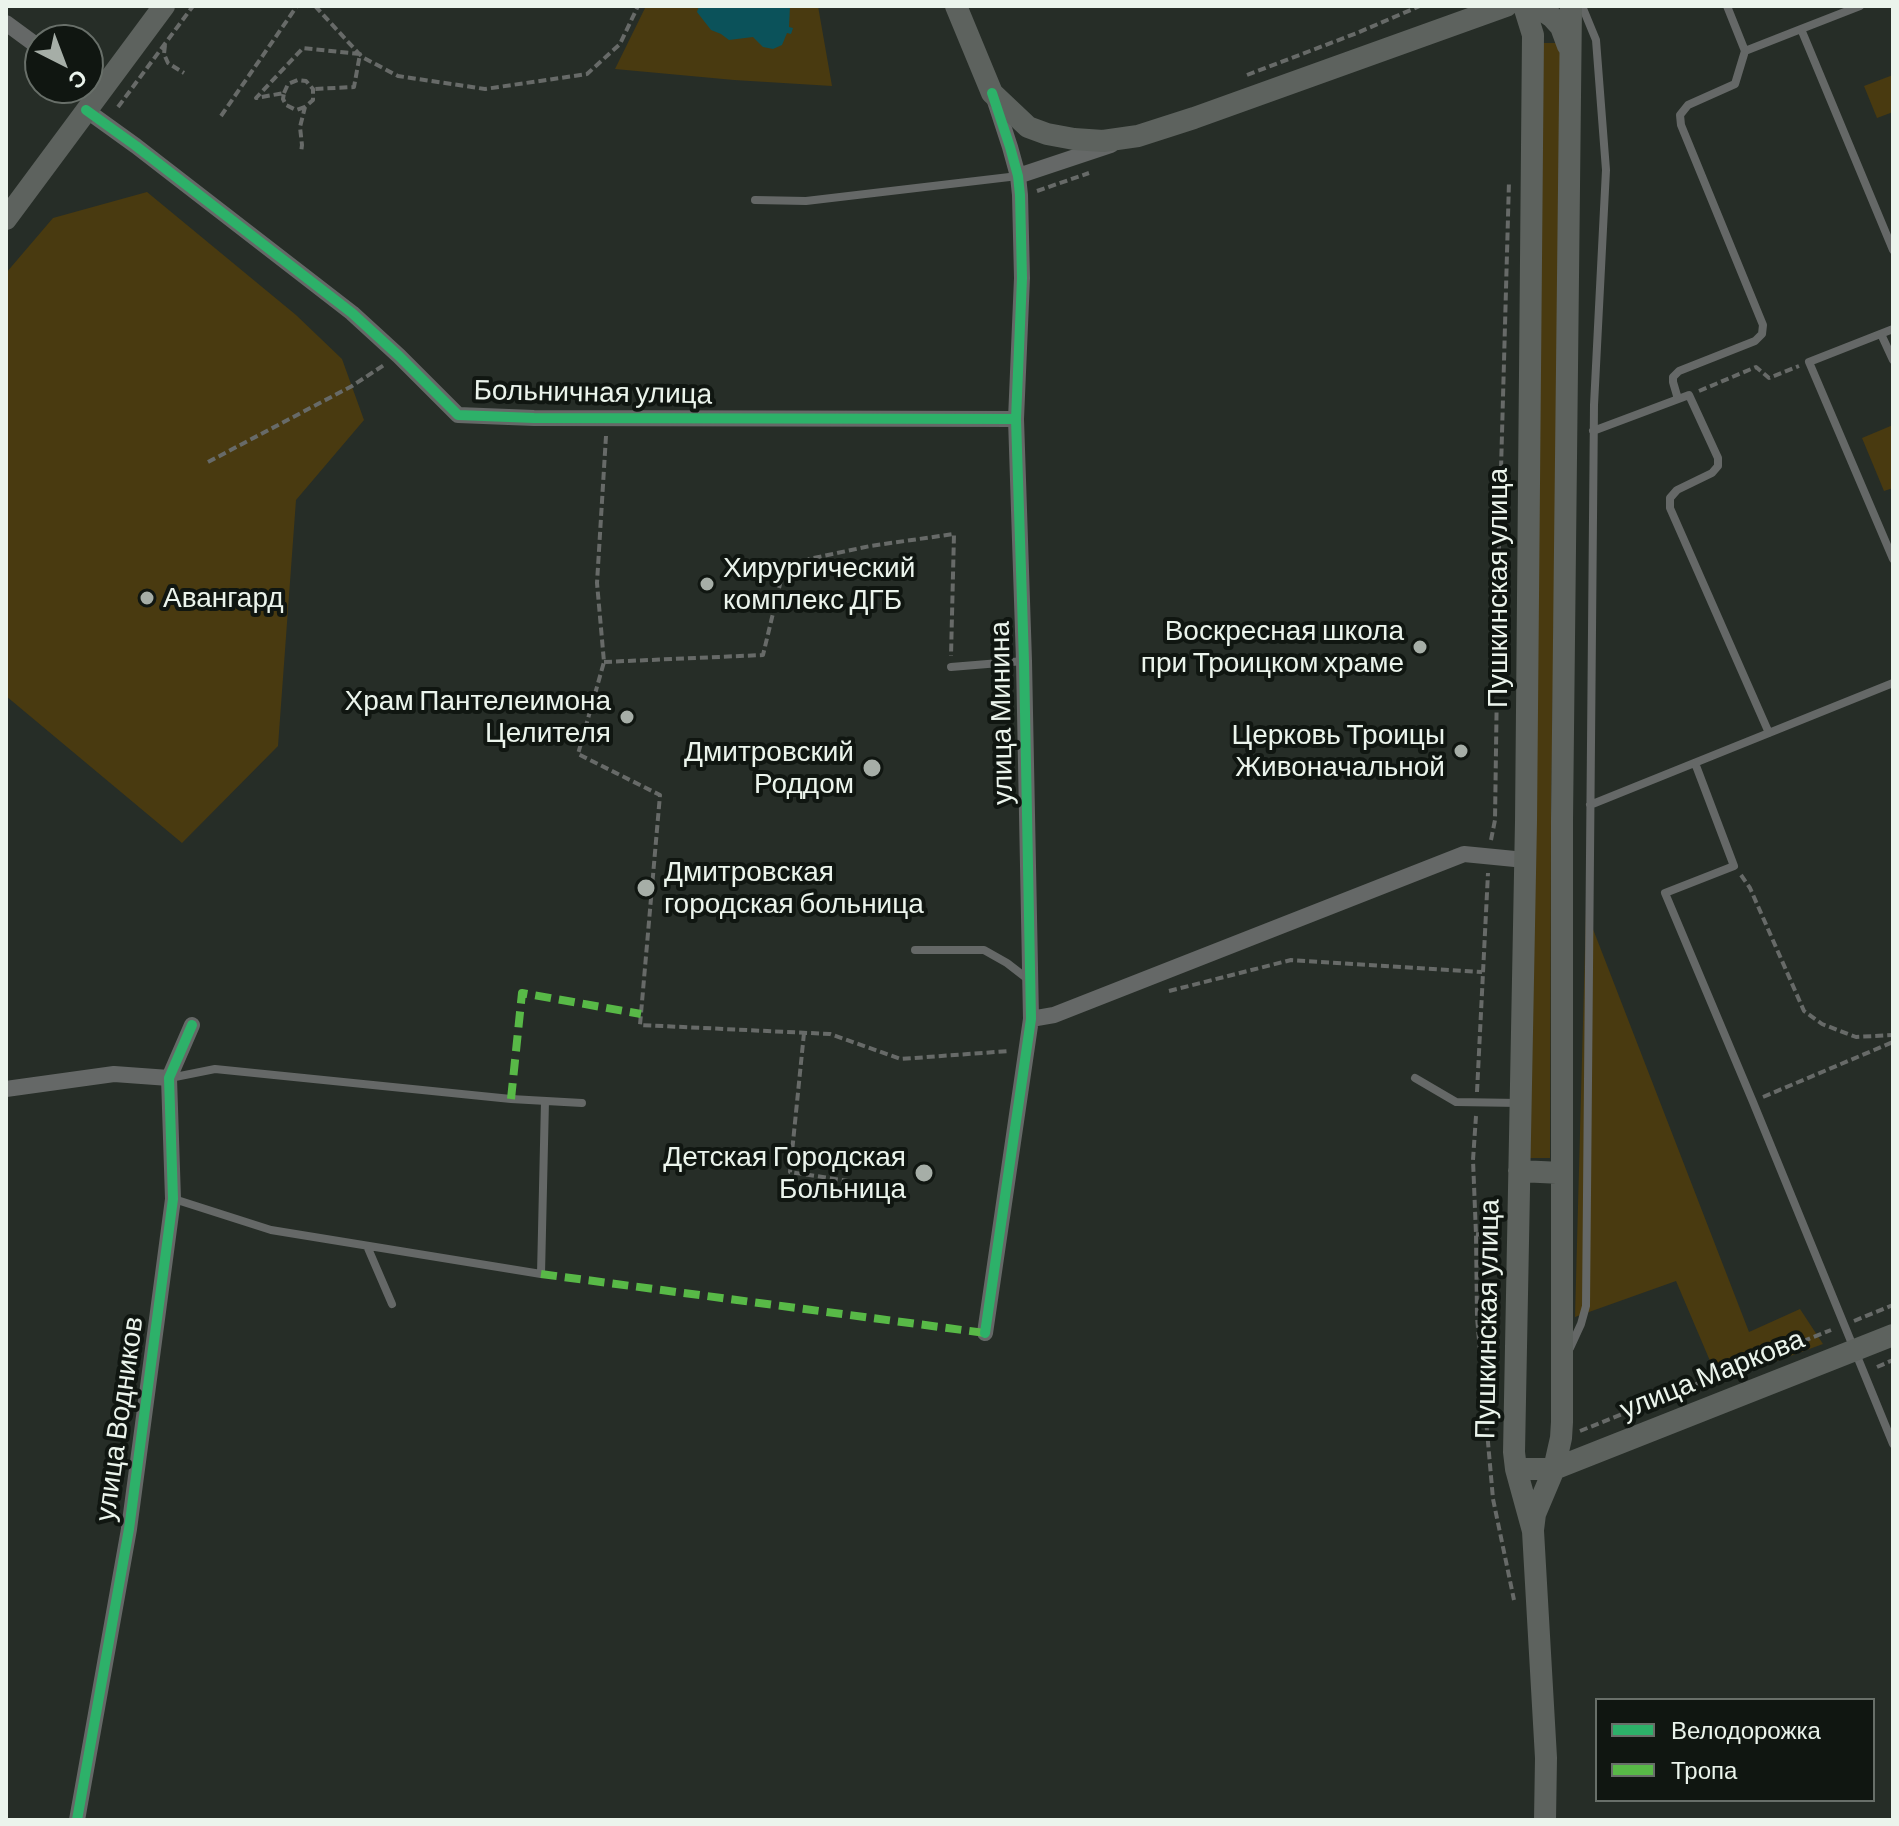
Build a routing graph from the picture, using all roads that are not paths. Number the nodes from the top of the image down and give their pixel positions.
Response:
1 (164, 6) edge
2 (956, 6) edge
3 (1506, 6) edge
4 (1524, 6) edge
5 (1536, 6) edge
6 (1571, 6) edge
7 (1582, 6) edge
8 (1727, 6) edge
9 (1860, 6) edge
10 (6, 23) edge
11 (1801, 29) junction
12 (24, 36) edge
13 (1570, 51) junction
14 (1745, 51) junction
15 (104, 80) edge
16 (992, 93) junction
17 (85, 104) edge
18 (101, 104) edge
19 (1138, 136) junction
20 (1018, 176) junction
21 (755, 200) dead end
22 (6, 219) edge
23 (1893, 250) edge
24 (1893, 329) edge
25 (1881, 334) junction
26 (1893, 360) edge
27 (1678, 399) junction
28 (1016, 419) junction
29 (1593, 431) junction
30 (1893, 559) edge
31 (1024, 661) junction
32 (951, 667) road end
33 (1893, 683) edge
34 (1769, 733) junction
35 (1695, 763) junction
36 (1590, 805) junction
37 (1525, 860) junction
38 (915, 950) dead end
39 (1030, 980) junction
40 (1031, 1019) junction
41 (192, 1025) dead end
42 (169, 1078) junction
43 (1415, 1078) dead end
44 (6, 1089) edge
45 (545, 1101) junction
46 (582, 1103) dead end
47 (1519, 1103) junction
48 (1519, 1171) junction
49 (1562, 1173) junction
50 (173, 1199) junction
51 (367, 1246) junction
52 (392, 1304) dead end
53 (985, 1333) dead end
54 (1893, 1335) edge
55 (1854, 1350) junction
56 (1562, 1363) junction
57 (1893, 1444) edge
58 (1516, 1469) junction
59 (1554, 1469) junction
60 (1533, 1531) junction
61 (77, 1820) edge
62 (1545, 1820) edge

1 - 15 main road
2 - 16 main road, улица Минина
3 - 19 main road
4 - 37 main road, Пушкинская улица
5 - 13 main road, Пушкинская улица
6 - 13 main road, Пушкинская улица
7 - 29 lane
8 - 14 lane
9 - 11 lane
10 - 12 street
11 - 14 lane
11 - 23 lane
13 - 49 main road, Пушкинская улица
14 - 27 lane
16 - 19 main road
16 - 20 street, улица Минина
17 - 22 main road
18 - 28 street, Больничная улица
19 - 20 street
20 - 21 lane
20 - 28 street, улица Минина
24 - 25 lane
25 - 26 lane
25 - 30 lane
27 - 29 lane
27 - 34 lane
28 - 31 street, улица Минина
29 - 36 lane
31 - 32 lane
31 - 39 street, улица Минина
33 - 34 lane
34 - 35 lane
35 - 36 lane
35 - 55 lane
36 - 56 lane
37 - 40 street
37 - 47 main road, Пушкинская улица
38 - 39 lane
39 - 40 street, улица Минина
40 - 53 street, улица Минина
41 - 42 street, улица Водников
42 - 44 street
42 - 45 lane
42 - 50 street, улица Водников
43 - 47 lane
45 - 46 lane
45 - 51 lane
47 - 48 main road, Пушкинская улица
48 - 49 main road, Пушкинская улица
48 - 58 main road, Пушкинская улица
49 - 56 main road, Пушкинская улица
50 - 51 lane
50 - 61 street, улица Водников
51 - 52 lane
54 - 55 main road, улица Маркова
55 - 57 lane
55 - 59 main road, улица Маркова
56 - 59 main road, Пушкинская улица
58 - 59 main road, Пушкинская улица
58 - 60 main road, Пушкинская улица
59 - 60 main road, Пушкинская улица
60 - 62 main road, Пушкинская улица

